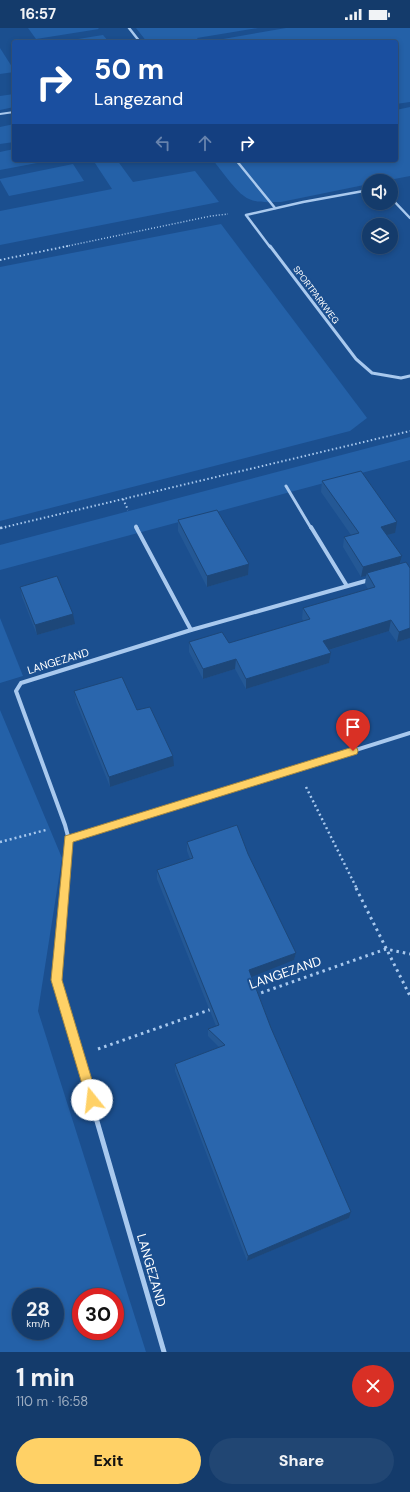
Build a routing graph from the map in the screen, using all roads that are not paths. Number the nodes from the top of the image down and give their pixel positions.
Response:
1 (129, 28) edge
2 (138, 40) edge
3 (12, 112) edge
4 (0, 114) edge
5 (238, 162) edge
6 (362, 191) edge
7 (398, 205) edge
8 (275, 208) junction
9 (410, 218) edge
10 (410, 376) edge
11 (286, 486) dead end
12 (136, 526) dead end
13 (375, 578) edge
14 (347, 586) junction
15 (191, 630) junction
16 (410, 733) edge
17 (69, 840) junction
18 (164, 1352) edge

1 - 2 street
3 - 4 lane
5 - 8 street
6 - 8 street
7 - 9 street
8 - 10 street, SPORTPARKWEG
11 - 14 street
12 - 15 street
13 - 14 street, LANGEZAND
14 - 15 street, LANGEZAND
15 - 17 street, LANGEZAND
16 - 17 street
17 - 18 street, LANGEZAND

